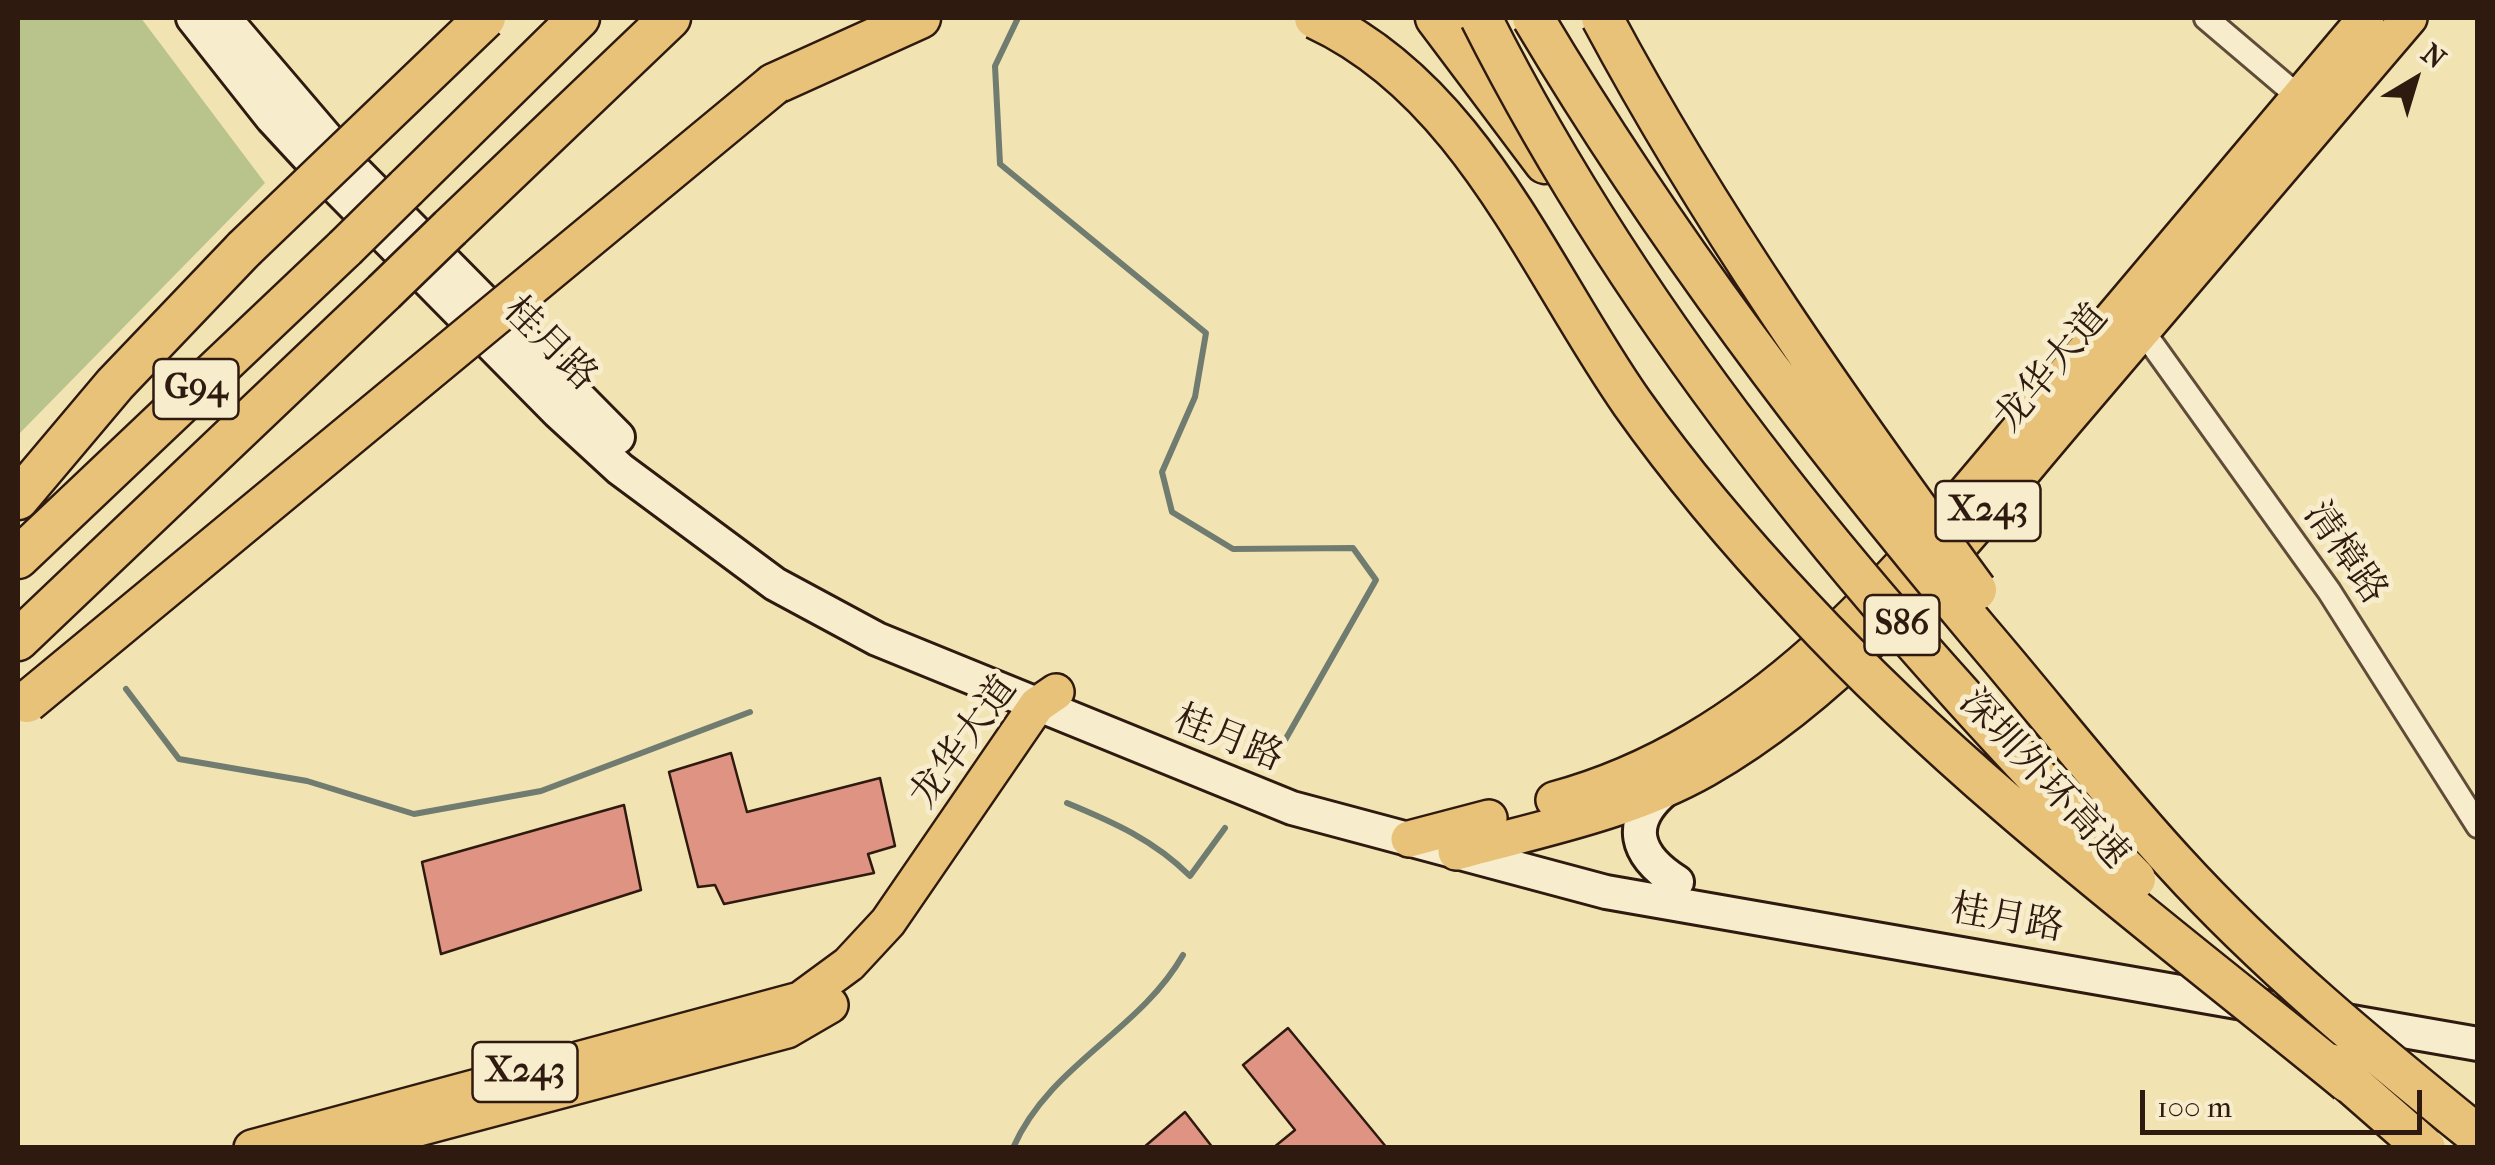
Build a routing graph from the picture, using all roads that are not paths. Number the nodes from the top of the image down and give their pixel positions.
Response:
1 (193, 18) edge
2 (224, 18) edge
3 (484, 18) edge
4 (570, 18) edge
5 (579, 18) edge
6 (670, 18) edge
7 (848, 18) edge
8 (920, 18) edge
9 (1315, 18) edge
10 (1436, 18) edge
11 (1481, 18) edge
12 (1533, 18) edge
13 (1602, 18) edge
14 (2206, 18) edge
15 (2366, 18) edge
16 (2409, 18) edge
17 (517, 80) junction
18 (774, 84) junction
19 (2299, 98) junction
20 (1658, 316) junction
21 (2142, 330) junction
22 (19, 498) edge
23 (18, 558) edge
24 (18, 640) edge
25 (1049, 703) junction
26 (22, 706) edge
27 (1666, 789) junction
28 (2478, 826) edge
29 (1410, 840) joint
30 (1452, 840) junction
31 (1495, 841) junction
32 (2176, 864) junction
33 (1677, 882) junction
34 (2478, 1022) edge
35 (2478, 1044) edge
36 (2348, 1082) junction
37 (2478, 1136) edge
38 (252, 1148) edge
39 (343, 1148) edge
40 (2426, 1148) edge

1 - 25 main road, 桂月路
2 - 25 main road, 桂月路
3 - 22 highway, bridge
4 - 17 highway
5 - 17 highway, G94
6 - 24 highway, G94, bridge
7 - 18 highway
8 - 18 highway
9 - 36 highway, bridge
10 - 20 highway, bridge
11 - 20 highway, 深圳外环高速 / S86, bridge
12 - 32 highway, 深圳外环高速 / S86, bridge
13 - 32 highway, bridge
14 - 19 street
15 - 19 main road, 龙华大道 / X243
16 - 21 main road, 龙华大道 / X243
17 - 23 highway, G94, bridge
18 - 26 highway, bridge
19 - 30 main road, 龙华大道 / X243
20 - 36 highway, 深圳外环高速 / S86, bridge
21 - 27 main road, 龙华大道 / X243
21 - 28 street, 清樟路
25 - 29 main road, 桂月路
25 - 30 main road, 桂月路
25 - 38 main road, 龙华大道 / X243
25 - 39 main road, 龙华大道 / X243
27 - 31 main road, 龙华大道 / X243
27 - 33 main road
29 - 30 main road, 龙华大道 / X243
30 - 31 main road, 龙华大道 / X243
30 - 35 main road, 桂月路
31 - 33 main road, 桂月路
32 - 37 highway, 深圳外环高速 / S86, bridge
33 - 34 main road, 桂月路
36 - 40 highway, 深圳外环高速 / S86, bridge

